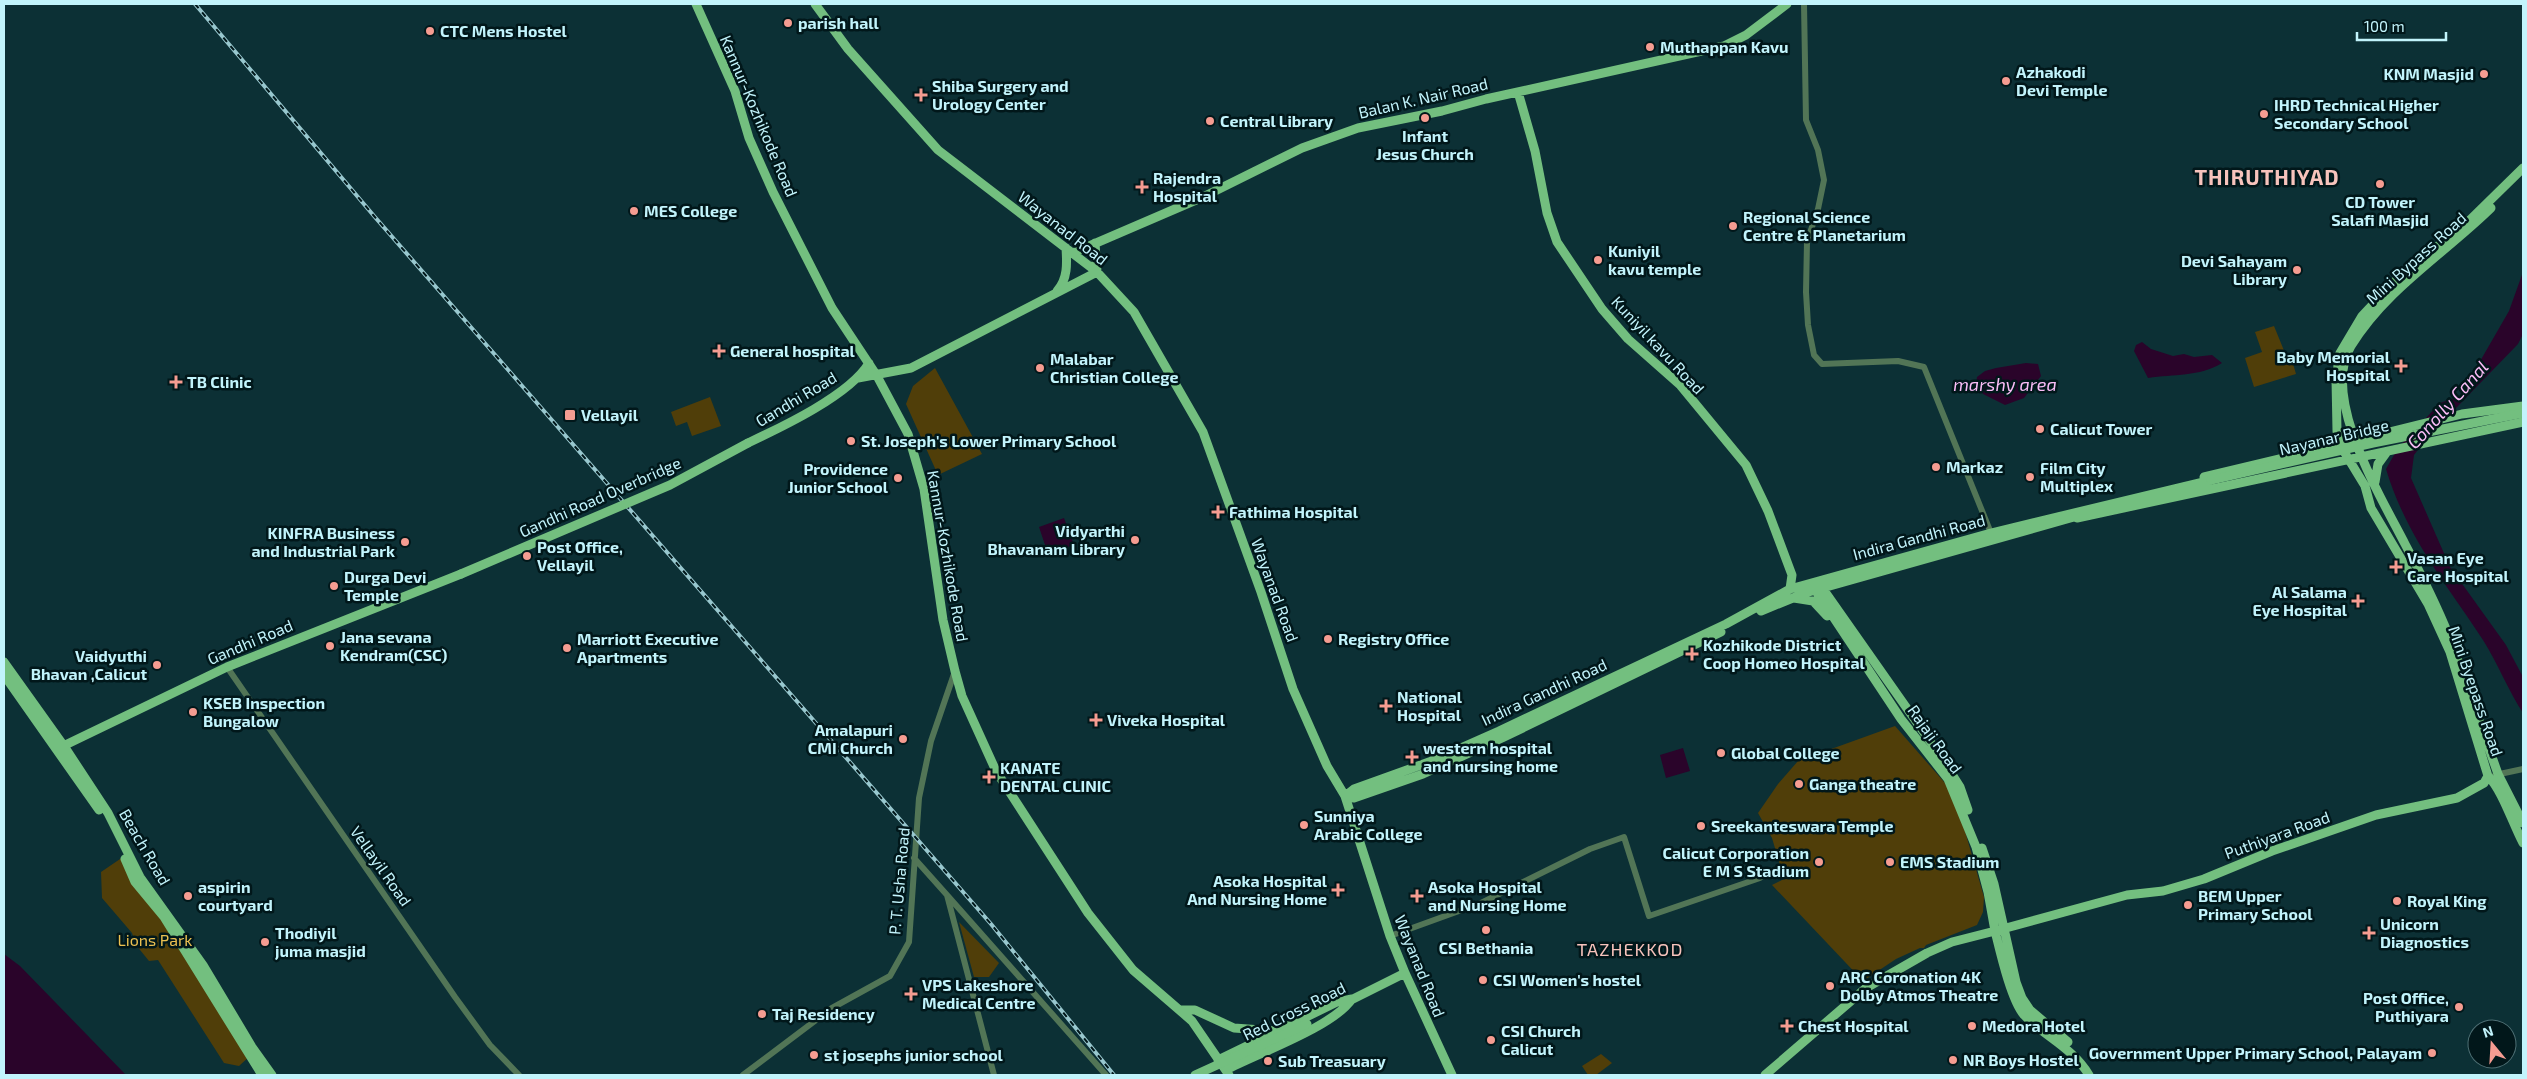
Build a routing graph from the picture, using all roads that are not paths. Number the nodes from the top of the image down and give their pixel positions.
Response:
1 (696, 4) edge
2 (808, 4) edge
3 (1787, 4) edge
4 (1804, 4) edge
5 (816, 6) edge
6 (1518, 92) junction
7 (2522, 173) edge
8 (1096, 243) junction
9 (1069, 251) junction
10 (1097, 272) junction
11 (2396, 286) junction
12 (1054, 295) junction
13 (869, 363) junction
14 (878, 376) junction
15 (858, 378) junction
16 (2523, 406) edge
17 (2481, 411) junction
18 (2523, 413) edge
19 (2523, 422) edge
20 (2337, 431) junction
21 (2482, 431) junction
22 (748, 443) joint
23 (2340, 445) junction
24 (2319, 450) junction
25 (2388, 453) junction
26 (2360, 458) junction
27 (2349, 459) junction
28 (2211, 480) joint
29 (2375, 484) junction
30 (2056, 519) junction
31 (1991, 532) junction
32 (461, 574) joint
33 (1856, 580) junction
34 (1818, 587) junction
35 (1790, 594) junction
36 (1846, 630) junction
37 (4, 662) edge
38 (227, 667) junction
39 (955, 672) junction
40 (4, 675) edge
41 (60, 748) junction
42 (2523, 769) edge
43 (2493, 775) junction
44 (1345, 796) junction
45 (2523, 823) edge
46 (2523, 843) edge
47 (914, 858) junction
48 (1760, 878) dead end
49 (947, 895) junction
50 (2000, 933) junction
51 (1390, 936) junction
52 (1405, 974) junction
53 (1352, 999) junction
54 (1182, 1010) junction
55 (1278, 1031) junction
56 (1218, 1060) junction
57 (2082, 1061) junction
58 (1446, 1064) junction
59 (1227, 1072) edge
60 (262, 1075) edge
61 (272, 1075) edge
62 (520, 1075) edge
63 (743, 1075) edge
64 (994, 1075) edge
65 (1106, 1075) edge
66 (1195, 1075) edge
67 (1445, 1075) edge
68 (1452, 1075) edge
69 (1766, 1075) edge
70 (2089, 1075) edge
71 (2095, 1075) edge

1 - 13 main road, Kannur-Kozhikode Road
2 - 5 main road
3 - 6 main road, Balan K. Nair Road
4 - 31 street
5 - 9 main road, Wayanad Road
6 - 8 main road, Balan K. Nair Road
6 - 35 main road, Kuniyil kavu Road
7 - 11 main road, Mini Bypass Road
8 - 9 main road, Balan K. Nair Road
8 - 10 main road
9 - 10 main road, Wayanad Road
9 - 12 main road
10 - 12 main road, Gandhi Road
10 - 44 main road, Wayanad Road
11 - 20 main road, Mini Bypass Road
11 - 26 main road, Mini Bypass Road
12 - 14 main road, Gandhi Road
13 - 14 main road, Kannur-Kozhikode Road
13 - 15 main road, Gandhi Road
14 - 15 main road, Gandhi Road
14 - 39 main road, Kannur-Kozhikode Road
15 - 22 main road, Gandhi Road
16 - 17 main road
17 - 21 main road
17 - 23 main road
18 - 28 main road, Nayanar Bridge, bridge
19 - 21 main road
20 - 23 main road, Mini Bypass Road
20 - 24 main road
21 - 25 main road
22 - 32 main road, Gandhi Road Overbridge, bridge
23 - 24 main road
23 - 27 main road, Mini Byepass Road
24 - 30 main road
25 - 26 main road
25 - 29 main road
26 - 27 main road
26 - 29 main road, Mini Bypass Road
27 - 30 main road
27 - 43 main road, Mini Byepass Road
28 - 30 main road, Indira Gandhi Road
29 - 43 main road, Mini Bypass Road
30 - 31 main road, Indira Gandhi Road
30 - 33 main road, Indira Gandhi Road
31 - 34 main road, Indira Gandhi Road
32 - 38 main road, Gandhi Road
33 - 34 main road, Indira Gandhi Road
33 - 36 main road
34 - 35 main road, Indira Gandhi Road
34 - 36 main road, Rajaji Road
35 - 36 main road
35 - 44 main road, Indira Gandhi Road
36 - 50 main road, Rajaji Road
37 - 41 main road, Beach Road
38 - 41 main road, Gandhi Road
38 - 62 street, Vellayil Road
39 - 47 street, P. T. Usha Road
39 - 54 main road, Kannur-Kozhikode Road
40 - 41 main road
41 - 60 main road, Beach Road
41 - 61 main road, Beach Road
42 - 43 street
43 - 45 main road
43 - 46 main road, Mini Byepass Road
43 - 50 main road, Puthiyara Road
44 - 51 main road, Wayanad Road
47 - 49 street
47 - 63 street, P. T. Usha Road
48 - 51 street
49 - 64 street
49 - 65 street
50 - 57 main road, Rajaji Road
50 - 69 main road, Puthiyara Road
51 - 52 main road, Wayanad Road
52 - 53 main road, Red Cross Road
52 - 58 main road, Wayanad Road
53 - 55 main road
53 - 59 main road
53 - 66 main road, Red Cross Road, bridge
54 - 55 main road
54 - 56 main road, Kannur-Kozhikode Road
55 - 56 main road
56 - 59 main road, Kannur-Kozhikode Road
57 - 70 main road
57 - 71 main road
58 - 67 main road
58 - 68 main road, Wayanad Road

